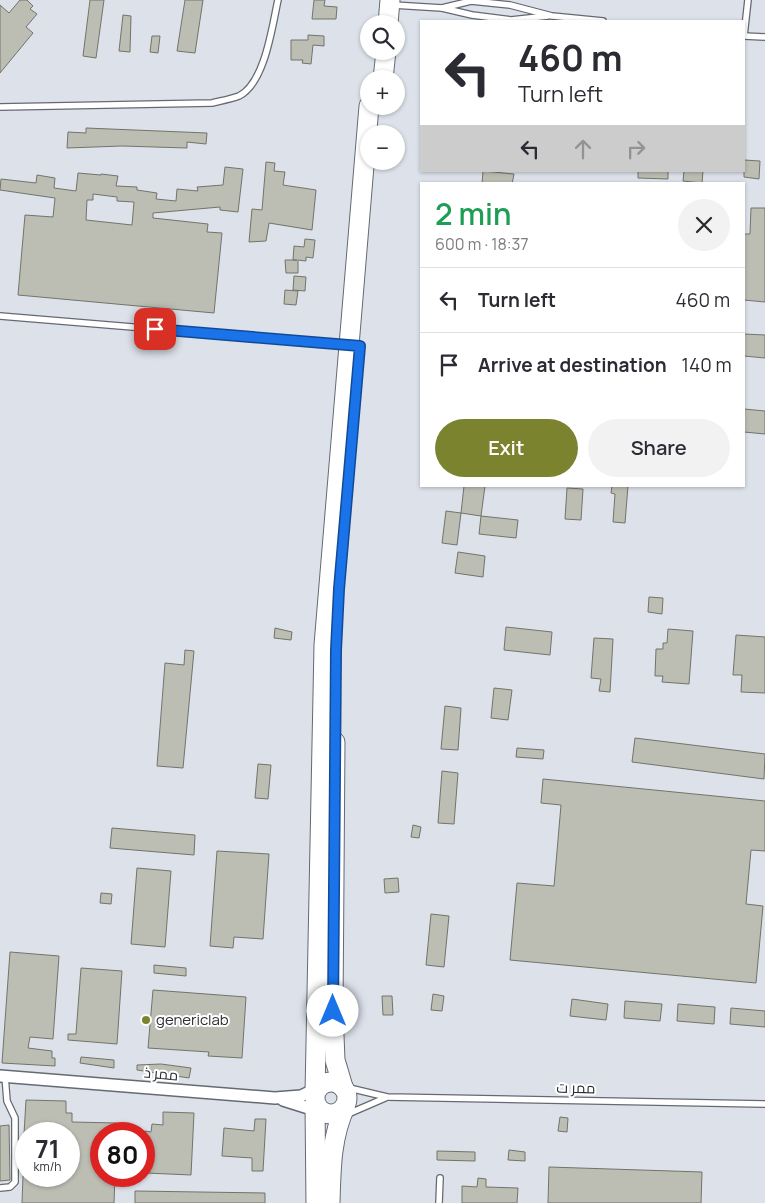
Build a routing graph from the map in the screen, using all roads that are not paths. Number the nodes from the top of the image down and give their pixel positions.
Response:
1 (278, 0) edge
2 (748, 0) edge
3 (386, 2) edge
4 (442, 8) junction
5 (380, 15) edge
6 (387, 15) edge
7 (552, 16) junction
8 (593, 20) edge
9 (745, 27) edge
10 (745, 36) edge
11 (765, 37) edge
12 (0, 107) edge
13 (368, 115) edge
14 (375, 170) edge
15 (0, 316) edge
16 (354, 346) junction
17 (3, 1076) edge
18 (343, 1087) junction
19 (274, 1098) junction
20 (386, 1098) junction
21 (324, 1104) junction
22 (765, 1104) edge
23 (440, 1178) dead end
24 (0, 1188) edge
25 (316, 1203) edge
26 (330, 1203) edge
27 (439, 1203) edge

1 - 12 lane
2 - 9 lane
3 - 4 lane
3 - 5 highway
3 - 6 highway
4 - 7 lane
4 - 7 lane
7 - 8 lane
10 - 11 lane
13 - 16 highway
14 - 16 highway
15 - 16 lane
16 - 18 highway
16 - 21 highway
17 - 19 street, ممر ذ
17 - 24 lane
18 - 20 lane, ممر ت
18 - 21 highway
18 - 21 highway
19 - 21 street
19 - 21 street, ممر ذ
20 - 21 lane, ممر ت
20 - 22 lane, ممر ت
21 - 25 highway
21 - 26 highway
23 - 27 lane

